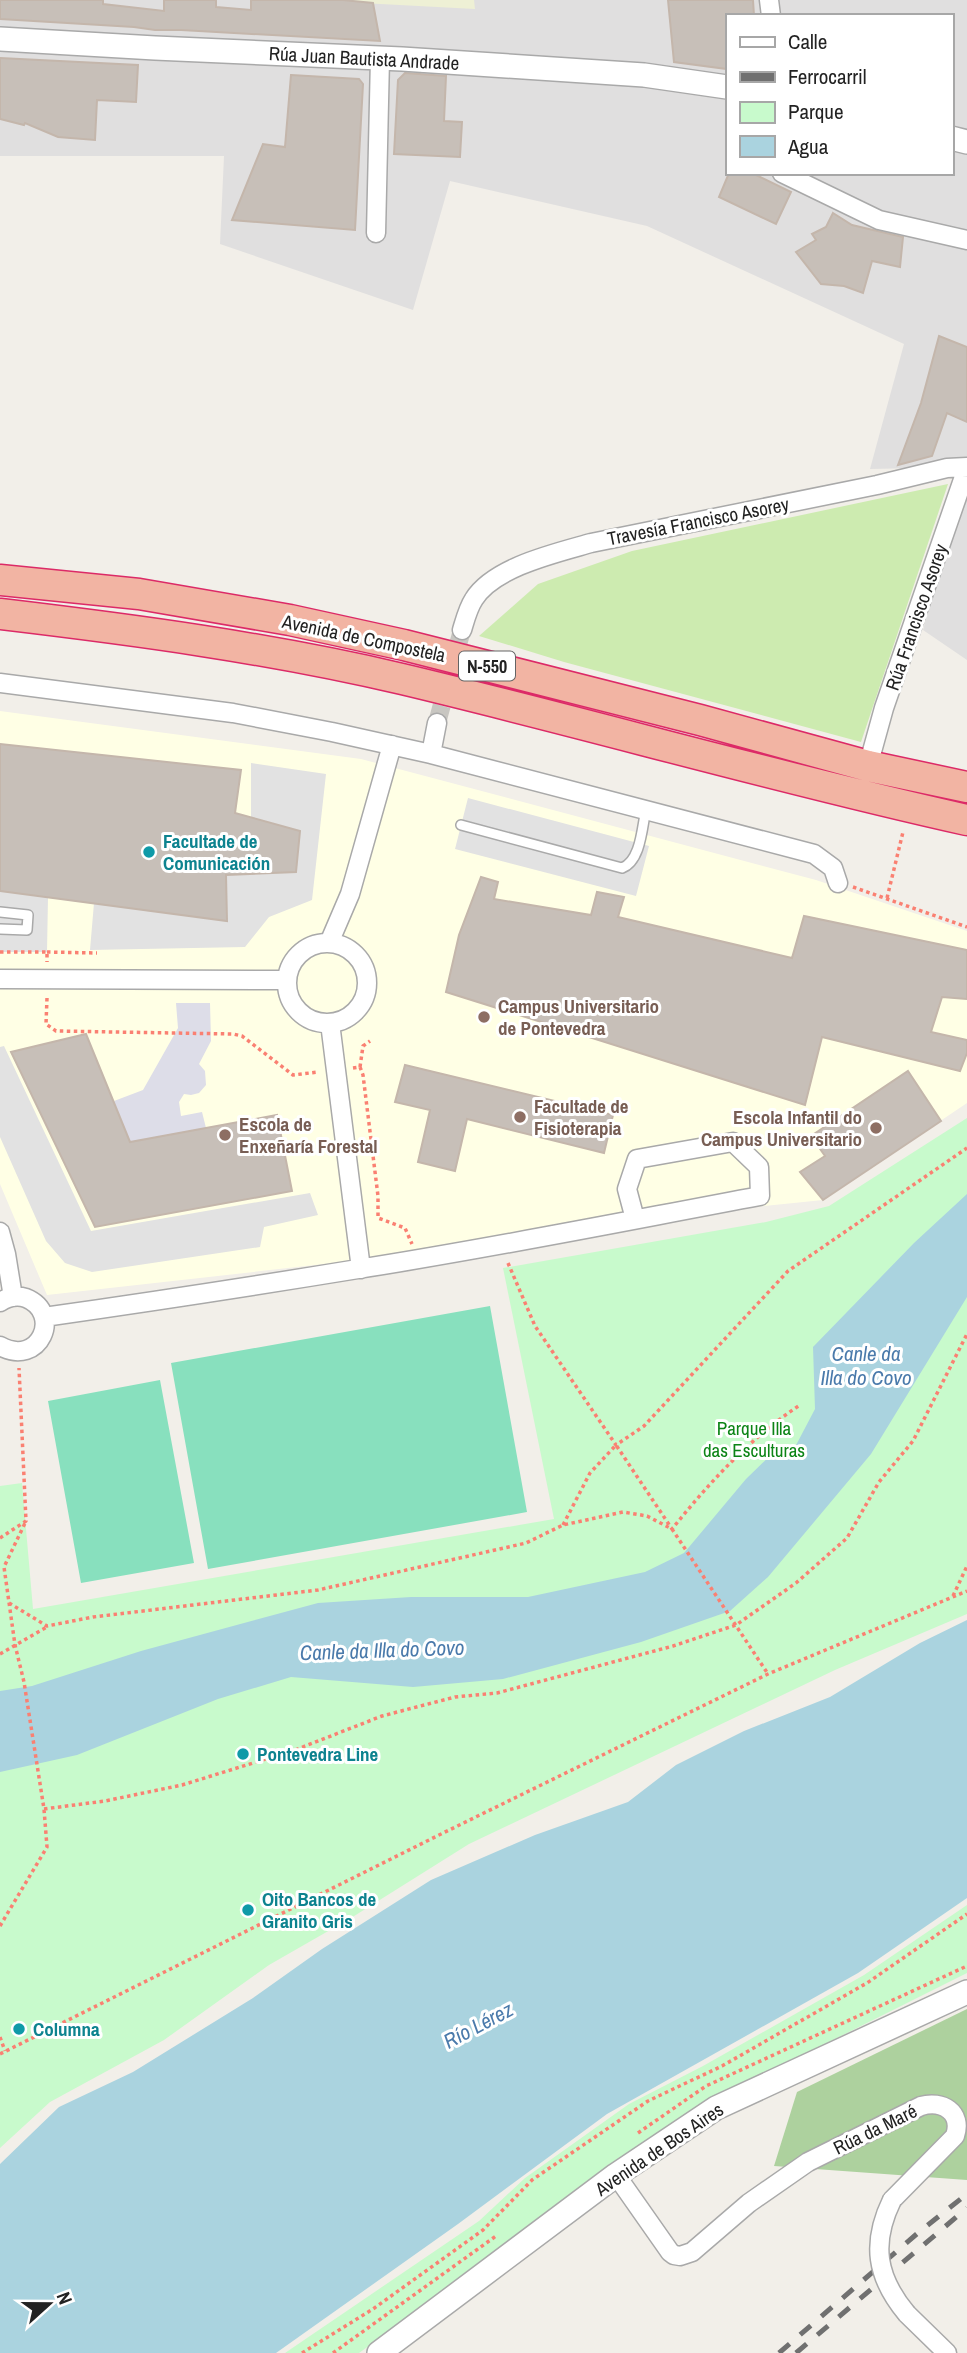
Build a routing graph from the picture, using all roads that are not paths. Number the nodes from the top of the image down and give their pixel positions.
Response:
1 (0, 39) edge
2 (380, 58) junction
3 (726, 87) edge
4 (786, 175) edge
5 (376, 233) dead end
6 (967, 240) edge
7 (967, 468) edge
8 (0, 580) edge
9 (0, 614) edge
10 (462, 630) tunnel mouth
11 (0, 683) edge
12 (437, 723) tunnel mouth
13 (392, 745) junction
14 (431, 754) junction
15 (868, 766) junction
16 (967, 787) edge
17 (646, 809) junction
18 (967, 820) edge
19 (461, 825) dead end
20 (838, 883) road end
21 (0, 912) edge
22 (0, 929) edge
23 (329, 943) junction
24 (0, 979) edge
25 (287, 980) junction
26 (330, 1023) junction
27 (635, 1219) junction
28 (0, 1232) edge
29 (361, 1269) junction
30 (7, 1299) edge
31 (44, 1317) junction
32 (0, 1346) edge
33 (967, 1992) edge
34 (616, 2175) junction
35 (379, 2353) edge
36 (947, 2353) edge

1 - 2 street, Rúa Juan Bautista Andrade
2 - 3 street, Rúa Juan Bautista Andrade
2 - 5 street
4 - 6 street
7 - 10 street, Travesía Francisco Asorey
7 - 15 street, Rúa Francisco Asorey
8 - 15 highway, Avenida de Compostela / N-550
9 - 18 highway, Avenida de Compostela / N-550
11 - 13 street
12 - 14 street
13 - 14 street
13 - 23 street
14 - 17 street
15 - 16 highway, Avenida de Compostela / N-550
17 - 19 lane
17 - 20 street
21 - 22 lane
23 - 25 street
23 - 26 street
24 - 25 street
25 - 26 street
26 - 29 street
27 - 27 street
27 - 29 street
28 - 30 street
29 - 31 street
30 - 31 street
31 - 32 street
33 - 34 street, Avenida de Bos Aires
34 - 35 street, Avenida de Bos Aires
34 - 36 street, Rúa da Maré, bridge

